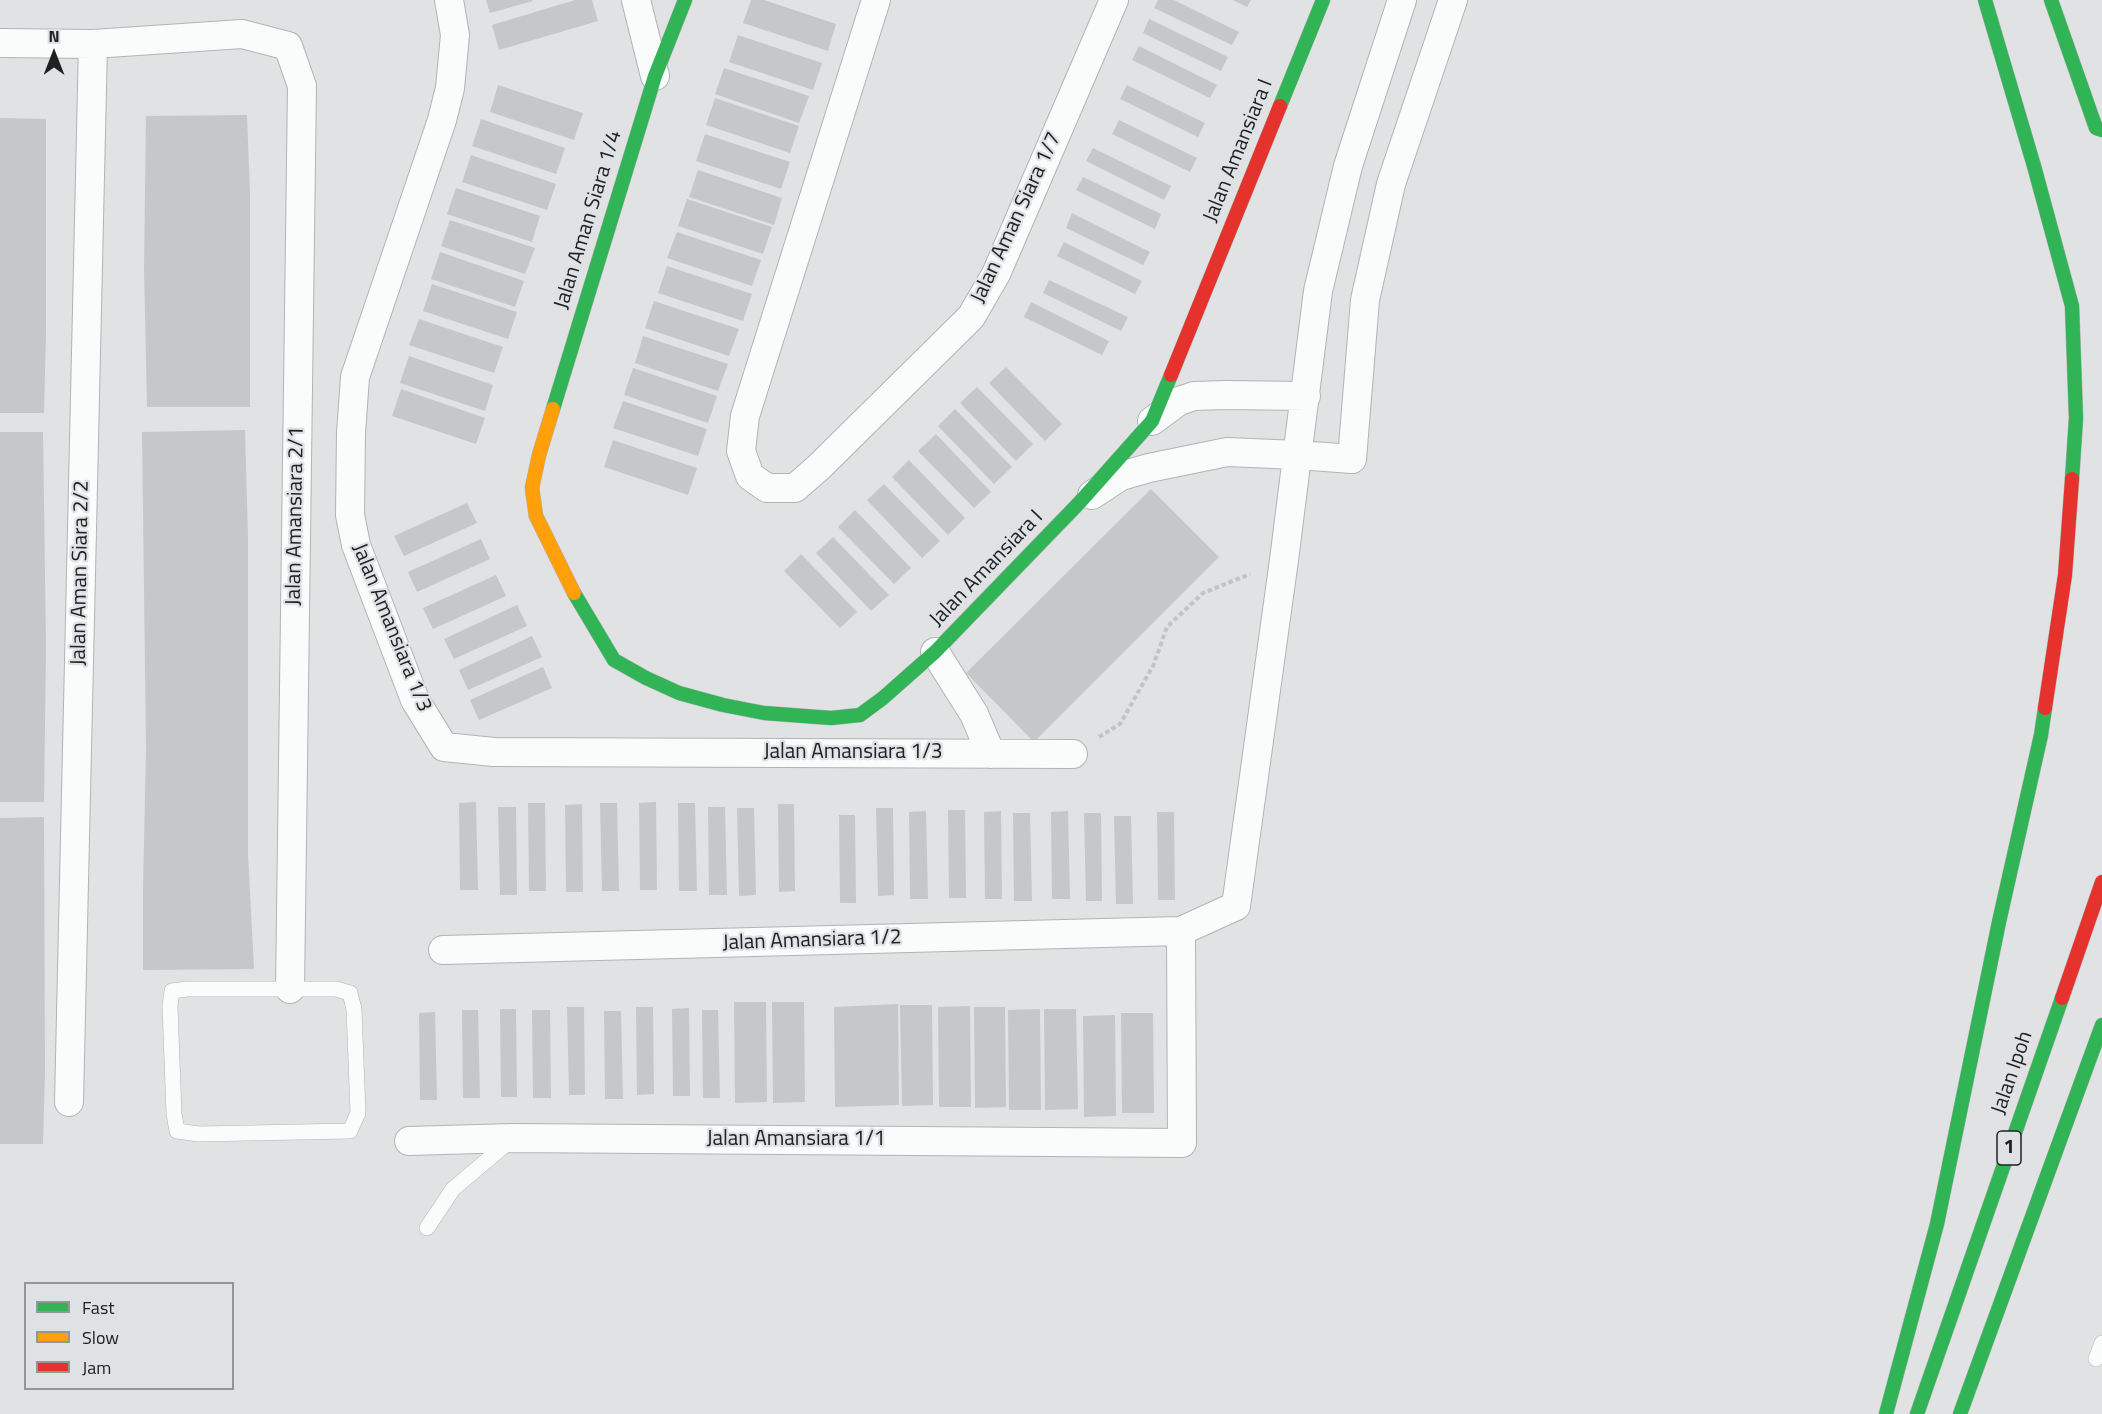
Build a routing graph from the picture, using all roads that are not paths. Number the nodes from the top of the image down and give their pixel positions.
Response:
1 (449, 0) edge
2 (636, 0) edge
3 (685, 0) edge
4 (876, 0) edge
5 (1114, 0) edge
6 (1323, 0) edge
7 (1402, 0) edge
8 (1453, 0) edge
9 (1985, 0) edge
10 (2052, 0) edge
11 (0, 43) edge
12 (93, 44) junction
13 (655, 76) junction
14 (2102, 130) edge
15 (1306, 396) junction
16 (1152, 421) junction
17 (1298, 454) junction
18 (539, 455) joint
19 (1080, 502) junction
20 (935, 652) junction
21 (991, 754) junction
22 (1073, 754) road end
23 (2102, 882) edge
24 (1181, 931) junction
25 (443, 950) dead end
26 (290, 988) junction
27 (2102, 1025) edge
28 (2102, 1047) edge
29 (69, 1102) dead end
30 (513, 1138) junction
31 (409, 1141) dead end
32 (2049, 1166) junction
33 (427, 1228) dead end
34 (2102, 1343) edge
35 (2096, 1359) dead end
36 (1886, 1414) edge
37 (1917, 1414) edge
38 (1960, 1414) edge

1 - 21 street, Jalan Amansiara 1/3
2 - 13 street
3 - 13 main road, Jalan Aman Siara 1/4
4 - 5 street, Jalan Aman Siara 1/7
6 - 16 main road, Jalan Amansiara I
7 - 15 street
8 - 17 street
9 - 36 main road
10 - 14 main road
11 - 12 street
12 - 26 street, Jalan Amansiara 2/1
12 - 29 street, Jalan Aman Siara 2/2
13 - 18 main road, Jalan Aman Siara 1/4
15 - 16 street
15 - 17 street
16 - 19 main road, Jalan Amansiara I
17 - 19 street
17 - 24 street
18 - 20 main road, Jalan Amansiara I
19 - 20 main road, Jalan Amansiara I
20 - 21 street
21 - 22 street, Jalan Amansiara 1/3
23 - 37 main road, Jalan Ipoh / 1
24 - 25 street, Jalan Amansiara 1/2
24 - 30 street, Jalan Amansiara 1/1
26 - 26 lane
27 - 32 main road, 1
28 - 32 main road
30 - 31 street, Jalan Amansiara 1/1
30 - 33 lane
32 - 38 main road, 1
34 - 35 lane

